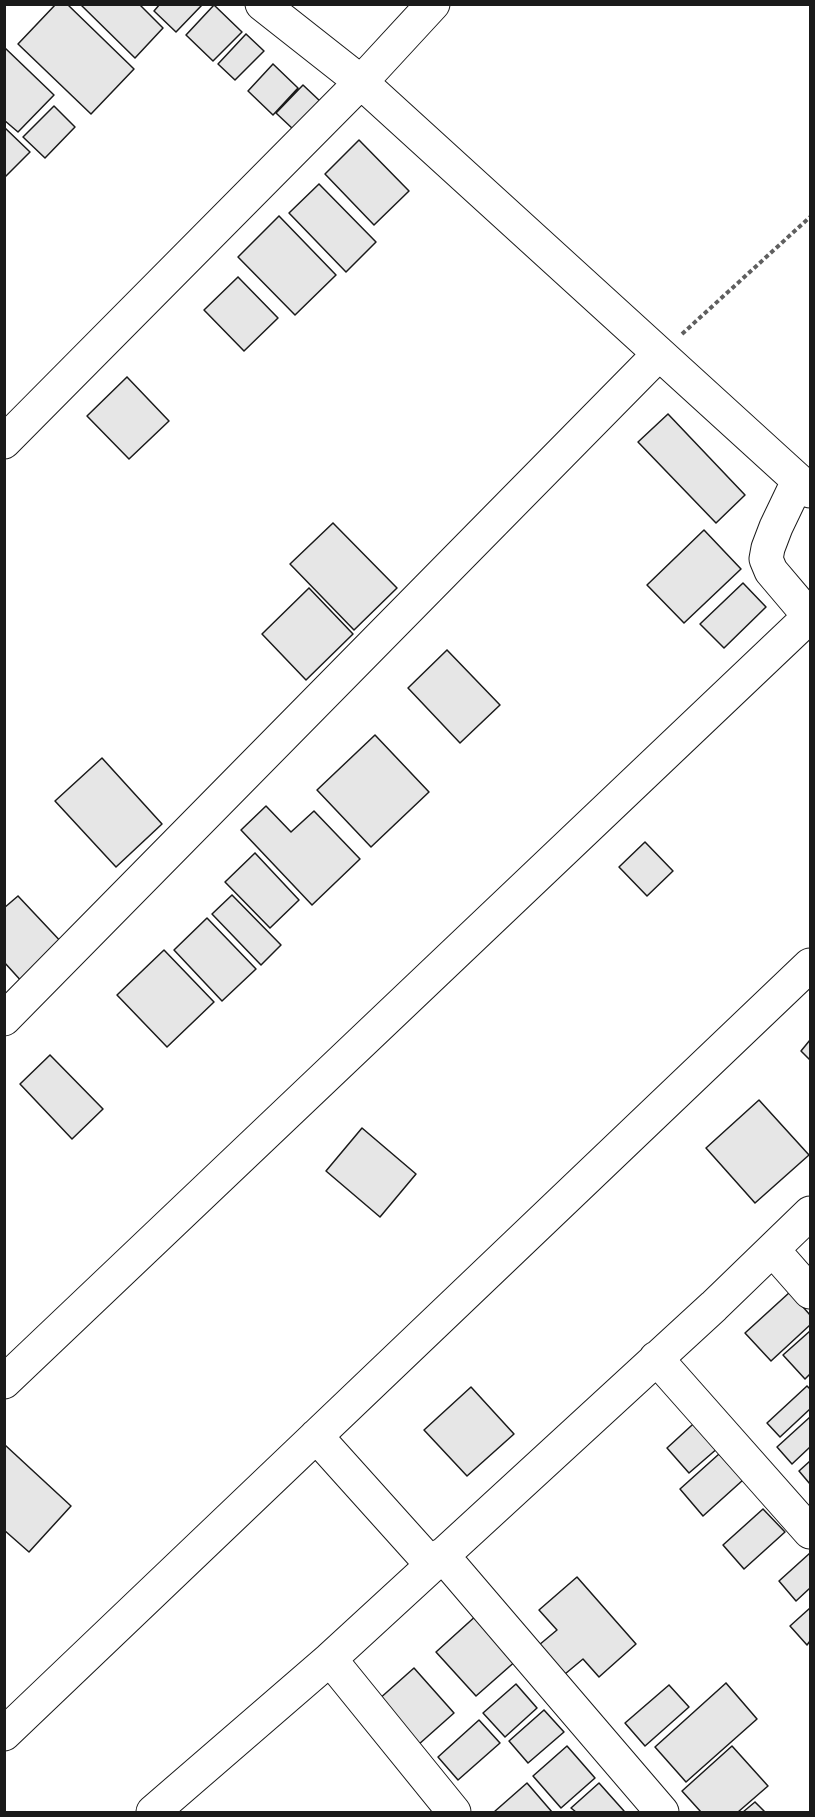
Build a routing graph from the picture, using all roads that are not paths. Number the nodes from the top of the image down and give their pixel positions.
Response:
1 (262, 4) edge
2 (433, 4) edge
3 (361, 82) junction
4 (659, 354) junction
5 (4, 442) edge
6 (804, 486) edge
7 (810, 616) edge
8 (810, 965) edge
9 (4, 1019) edge
10 (810, 1213) edge
11 (772, 1250) junction
12 (810, 1292) edge
13 (656, 1358) junction
14 (4, 1382) edge
15 (316, 1436) junction
16 (810, 1532) edge
17 (437, 1560) junction
18 (330, 1659) junction
19 (4, 1734) edge
20 (153, 1812) edge
21 (454, 1812) edge
22 (662, 1812) edge

1 - 3 street
2 - 3 street
3 - 4 street
3 - 5 street
4 - 6 street
4 - 9 street
6 - 7 street
7 - 14 street
8 - 15 street
10 - 11 street
11 - 12 street
11 - 13 street
13 - 16 street
13 - 17 street
15 - 17 street
15 - 19 street
17 - 18 street
17 - 22 street
18 - 20 street
18 - 21 street

